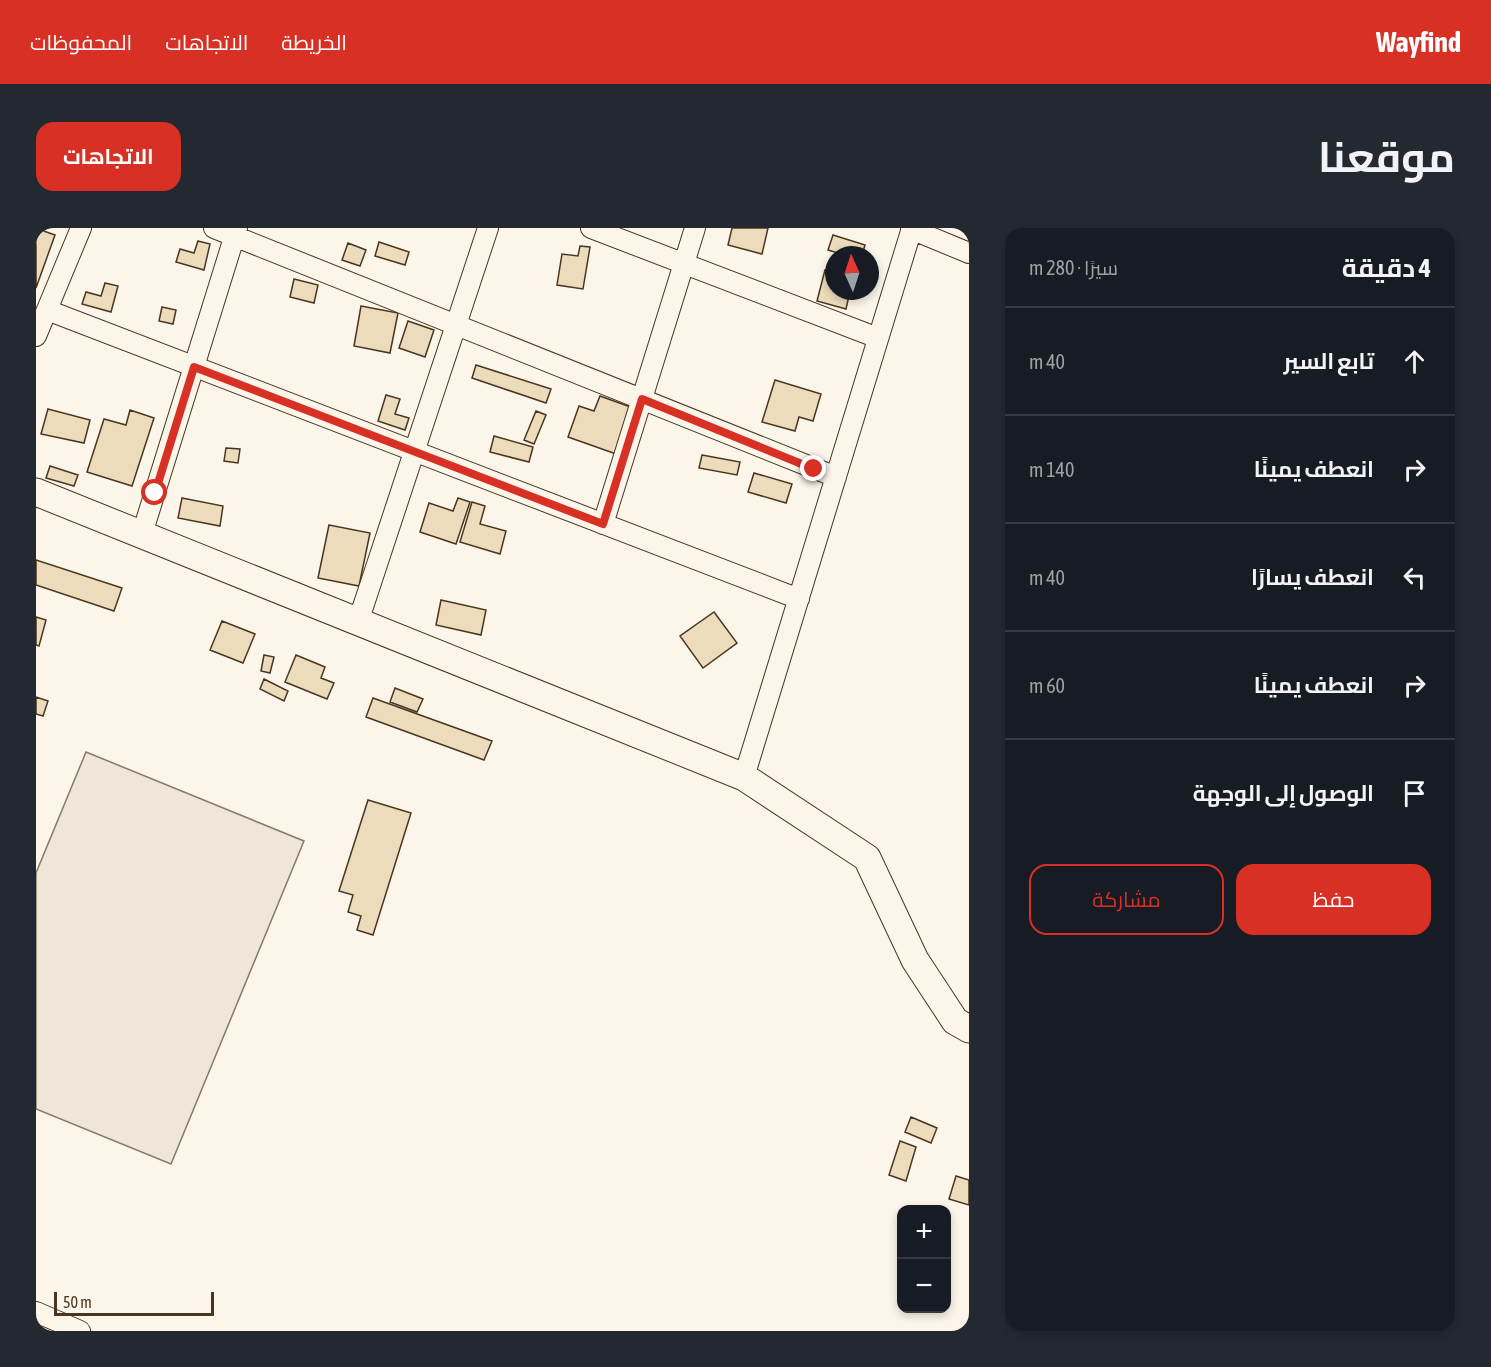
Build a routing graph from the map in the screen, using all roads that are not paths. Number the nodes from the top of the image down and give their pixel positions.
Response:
1 (81, 228) edge
2 (214, 228) edge
3 (488, 228) edge
4 (591, 228) edge
5 (695, 228) edge
6 (911, 228) edge
7 (236, 232) edge
8 (969, 253) edge
9 (684, 263) junction
10 (47, 310) junction
11 (456, 325) junction
12 (36, 336) edge
13 (878, 338) junction
14 (194, 367) junction
15 (642, 399) junction
16 (415, 452) junction
17 (836, 477) junction
18 (36, 492) edge
19 (603, 524) junction
20 (142, 534) junction
21 (799, 599) junction
22 (358, 622) junction
23 (744, 777) junction
24 (969, 1029) edge
25 (36, 1312) edge
26 (80, 1331) edge

1 - 10 street
2 - 7 street
3 - 11 street
4 - 9 street
5 - 9 street
6 - 8 street
6 - 13 street
7 - 11 street
7 - 14 street
9 - 13 street
9 - 15 street
10 - 12 street
10 - 14 street
11 - 15 street
11 - 16 street
13 - 17 street
14 - 16 street
14 - 20 street
15 - 17 street
15 - 19 street
16 - 19 street
16 - 22 street
17 - 21 street
18 - 20 main road
19 - 21 street
20 - 22 main road
21 - 23 street
22 - 23 main road
23 - 24 main road
25 - 26 street

